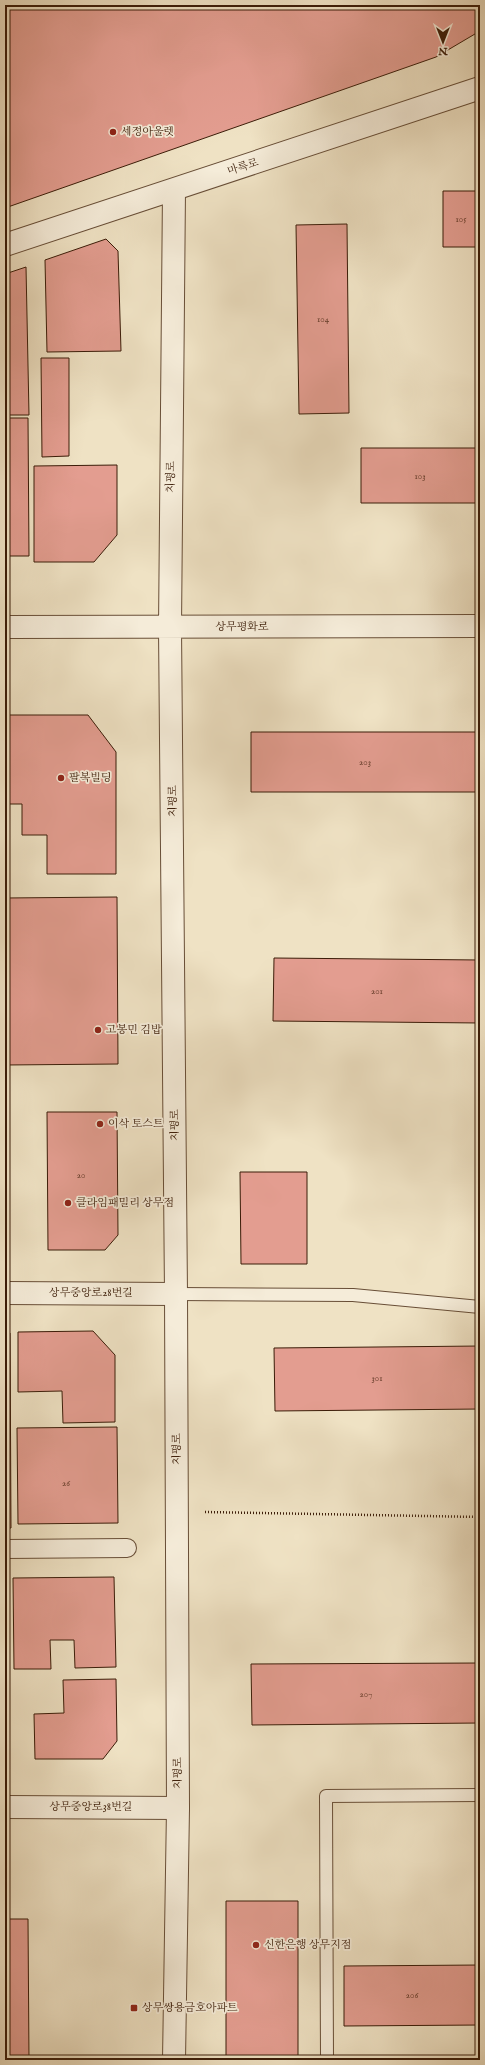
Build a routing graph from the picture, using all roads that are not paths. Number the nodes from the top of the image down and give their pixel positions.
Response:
1 (480, 88) edge
2 (174, 190) junction
3 (5, 245) edge
4 (480, 626) edge
5 (5, 627) edge
6 (170, 628) junction
7 (5, 1293) edge
8 (176, 1294) junction
9 (480, 1307) edge
10 (127, 1548) dead end
11 (5, 1549) edge
12 (480, 1795) edge
13 (5, 1807) edge
14 (178, 1808) junction
15 (174, 2060) edge
16 (327, 2060) edge

1 - 2 street, 마륵로
2 - 3 street, 마륵로
2 - 6 street, 치평로
4 - 6 street, 상무평화로
5 - 6 street, 상무평화로
6 - 8 street, 치평로
7 - 8 street, 상무중앙로28번길
8 - 9 lane
8 - 14 street, 치평로
10 - 11 street
12 - 16 lane
13 - 14 street, 상무중앙로38번길
14 - 15 street, 치평로

